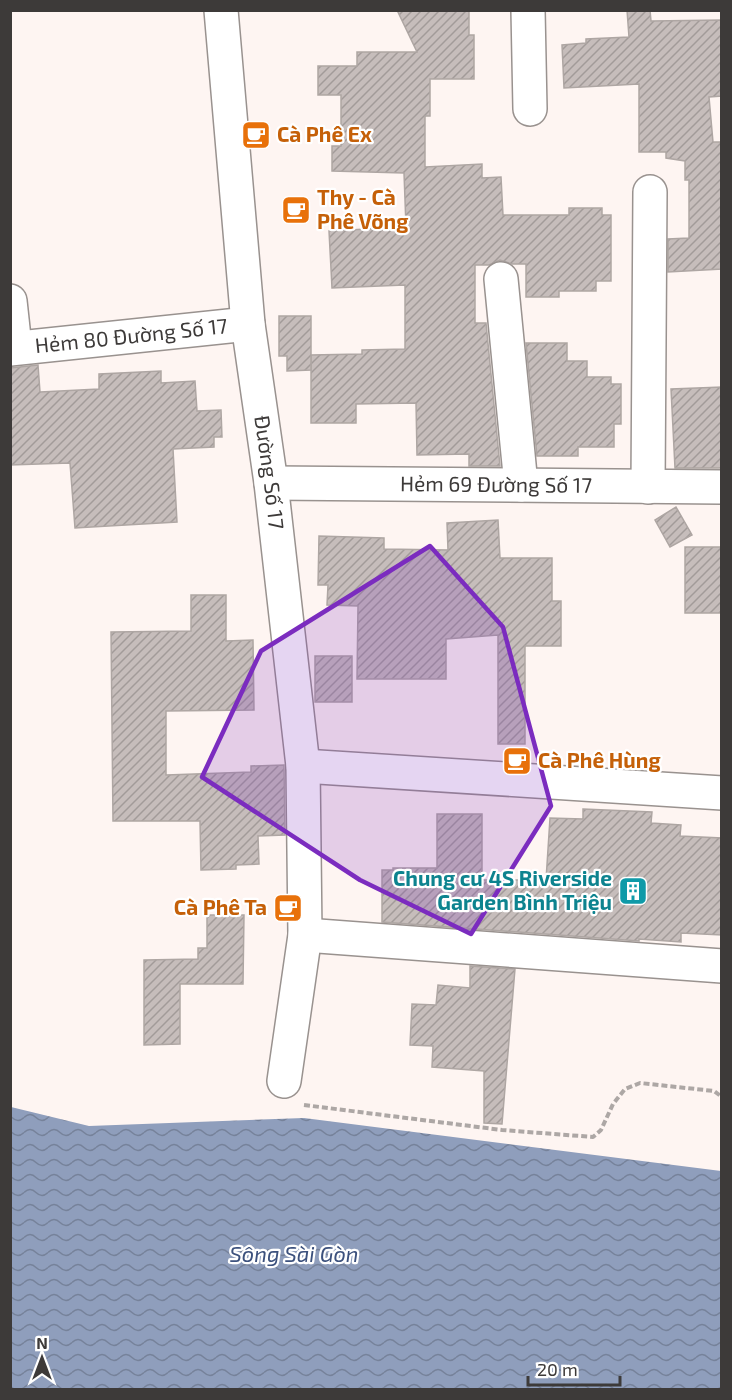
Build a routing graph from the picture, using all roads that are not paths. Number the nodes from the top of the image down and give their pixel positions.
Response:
1 (221, 10) edge
2 (528, 10) edge
3 (530, 109) dead end
4 (650, 192) dead end
5 (501, 279) dead end
6 (10, 301) edge
7 (248, 324) junction
8 (13, 348) edge
9 (271, 483) junction
10 (521, 485) junction
11 (648, 487) junction
12 (722, 487) edge
13 (303, 766) junction
14 (722, 793) edge
15 (305, 935) junction
16 (722, 966) edge
17 (294, 1093) road end

1 - 7 street, Đường Số 17
2 - 3 street
4 - 11 street
5 - 10 street
6 - 8 street, Hẻm 80 Đường Số 17
7 - 8 street, Hẻm 80 Đường Số 17
7 - 9 street, Đường Số 17
9 - 10 street, Hẻm 69 Đường Số 17
9 - 13 street, Đường Số 17
10 - 11 street, Hẻm 69 Đường Số 17
11 - 12 street, Hẻm 69 Đường Số 17
13 - 14 street
13 - 15 street, Đường Số 17
15 - 16 street
15 - 17 street, Đường Số 17

